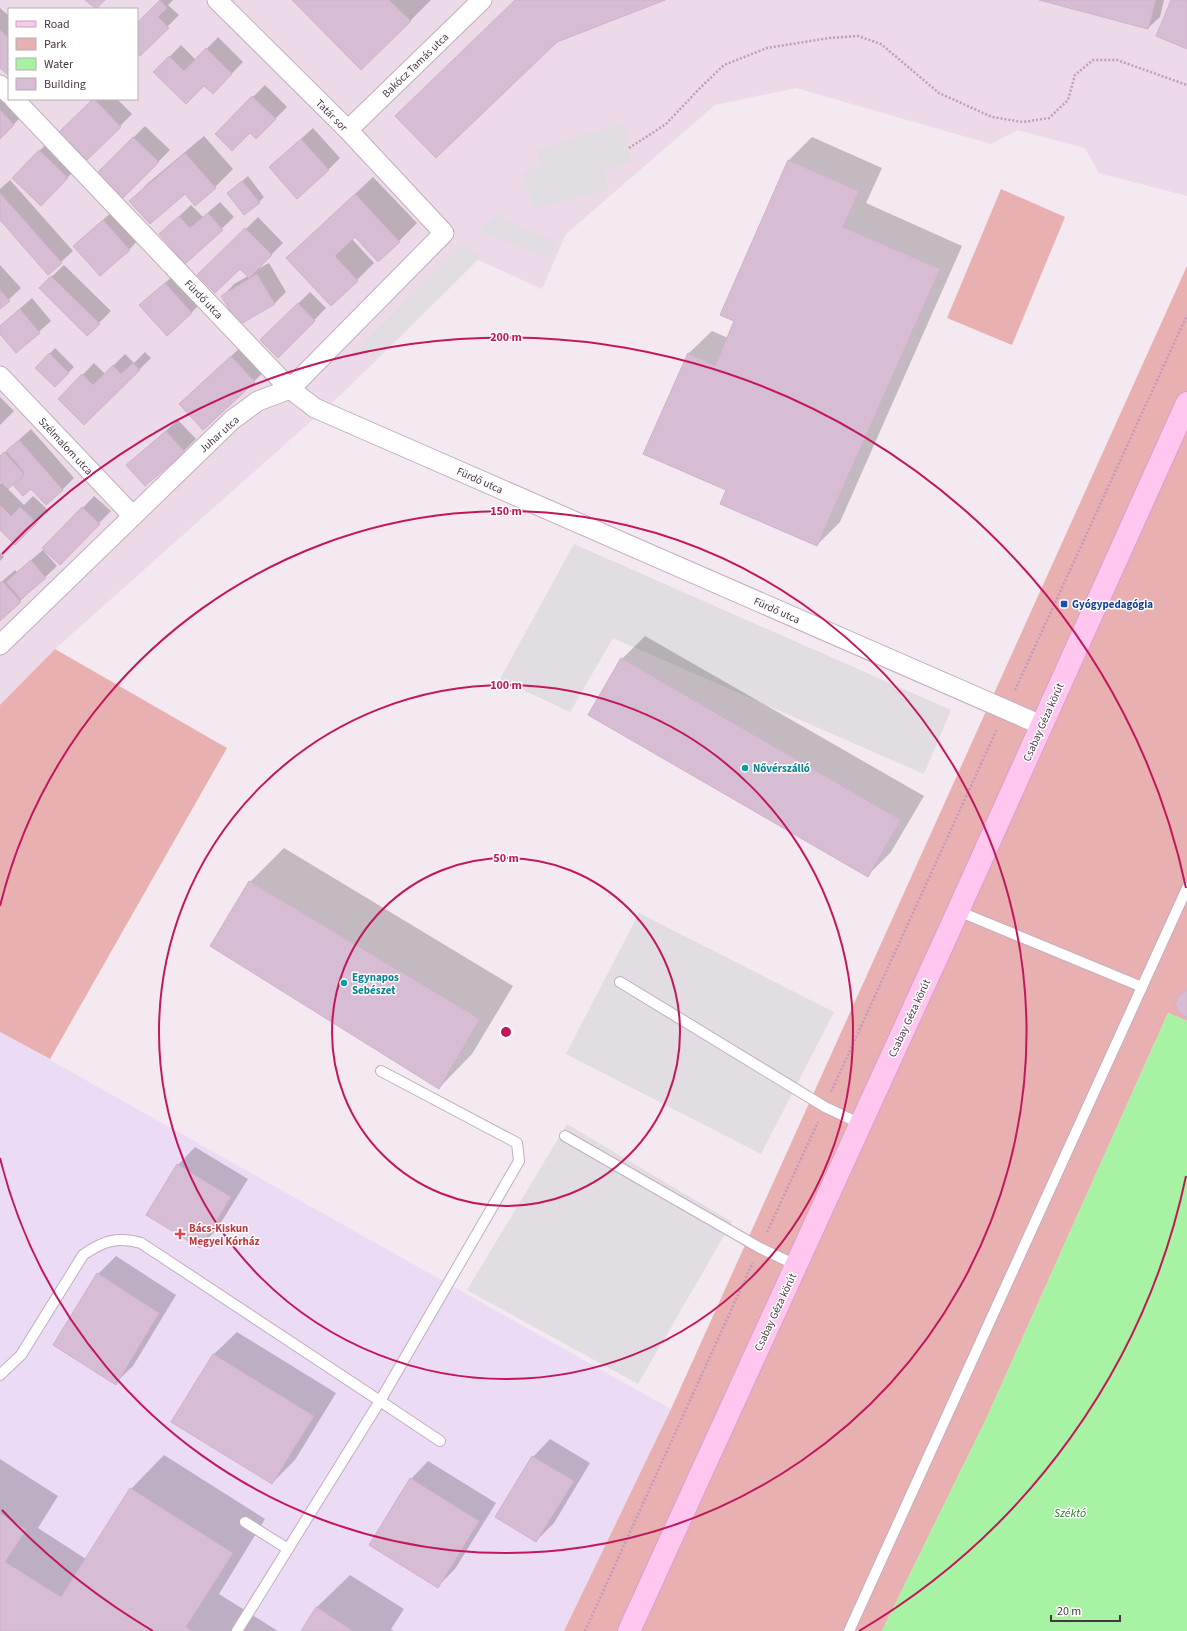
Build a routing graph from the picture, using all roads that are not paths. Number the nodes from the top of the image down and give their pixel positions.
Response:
1 (217, 0) edge
2 (482, 0) edge
3 (0, 85) edge
4 (8, 93) edge
5 (15, 100) edge
6 (348, 130) junction
7 (444, 233) joint
8 (0, 376) edge
9 (290, 389) junction
10 (1187, 403) edge
11 (133, 516) junction
12 (0, 645) edge
13 (1041, 726) junction
14 (1187, 889) edge
15 (958, 912) junction
16 (620, 982) dead end
17 (1142, 988) junction
18 (381, 1071) dead end
19 (861, 1124) junction
20 (565, 1136) dead end
21 (796, 1265) junction
22 (0, 1375) edge
23 (380, 1401) junction
24 (440, 1440) dead end
25 (245, 1522) dead end
26 (288, 1549) junction
27 (237, 1631) edge
28 (629, 1631) edge
29 (849, 1631) edge

1 - 6 street, Tatár sor
2 - 6 street, Bakócz Tamás utca
3 - 4 street
5 - 9 street, Fürdő utca
6 - 7 street, Tatár sor
7 - 9 street, Juhar utca
8 - 11 street, Szélmalom utca
9 - 11 street, Juhar utca
9 - 13 street, Fürdő utca
10 - 13 street, Csabay Géza körút
11 - 12 street, Juhar utca
13 - 15 street, Csabay Géza körút
14 - 17 lane
15 - 17 lane
15 - 19 street, Csabay Géza körút
16 - 19 lane
17 - 29 lane
18 - 23 lane
19 - 21 street, Csabay Géza körút
20 - 21 lane
21 - 28 street, Csabay Géza körút
22 - 23 lane
23 - 24 lane
23 - 26 lane
25 - 26 lane
26 - 27 lane

